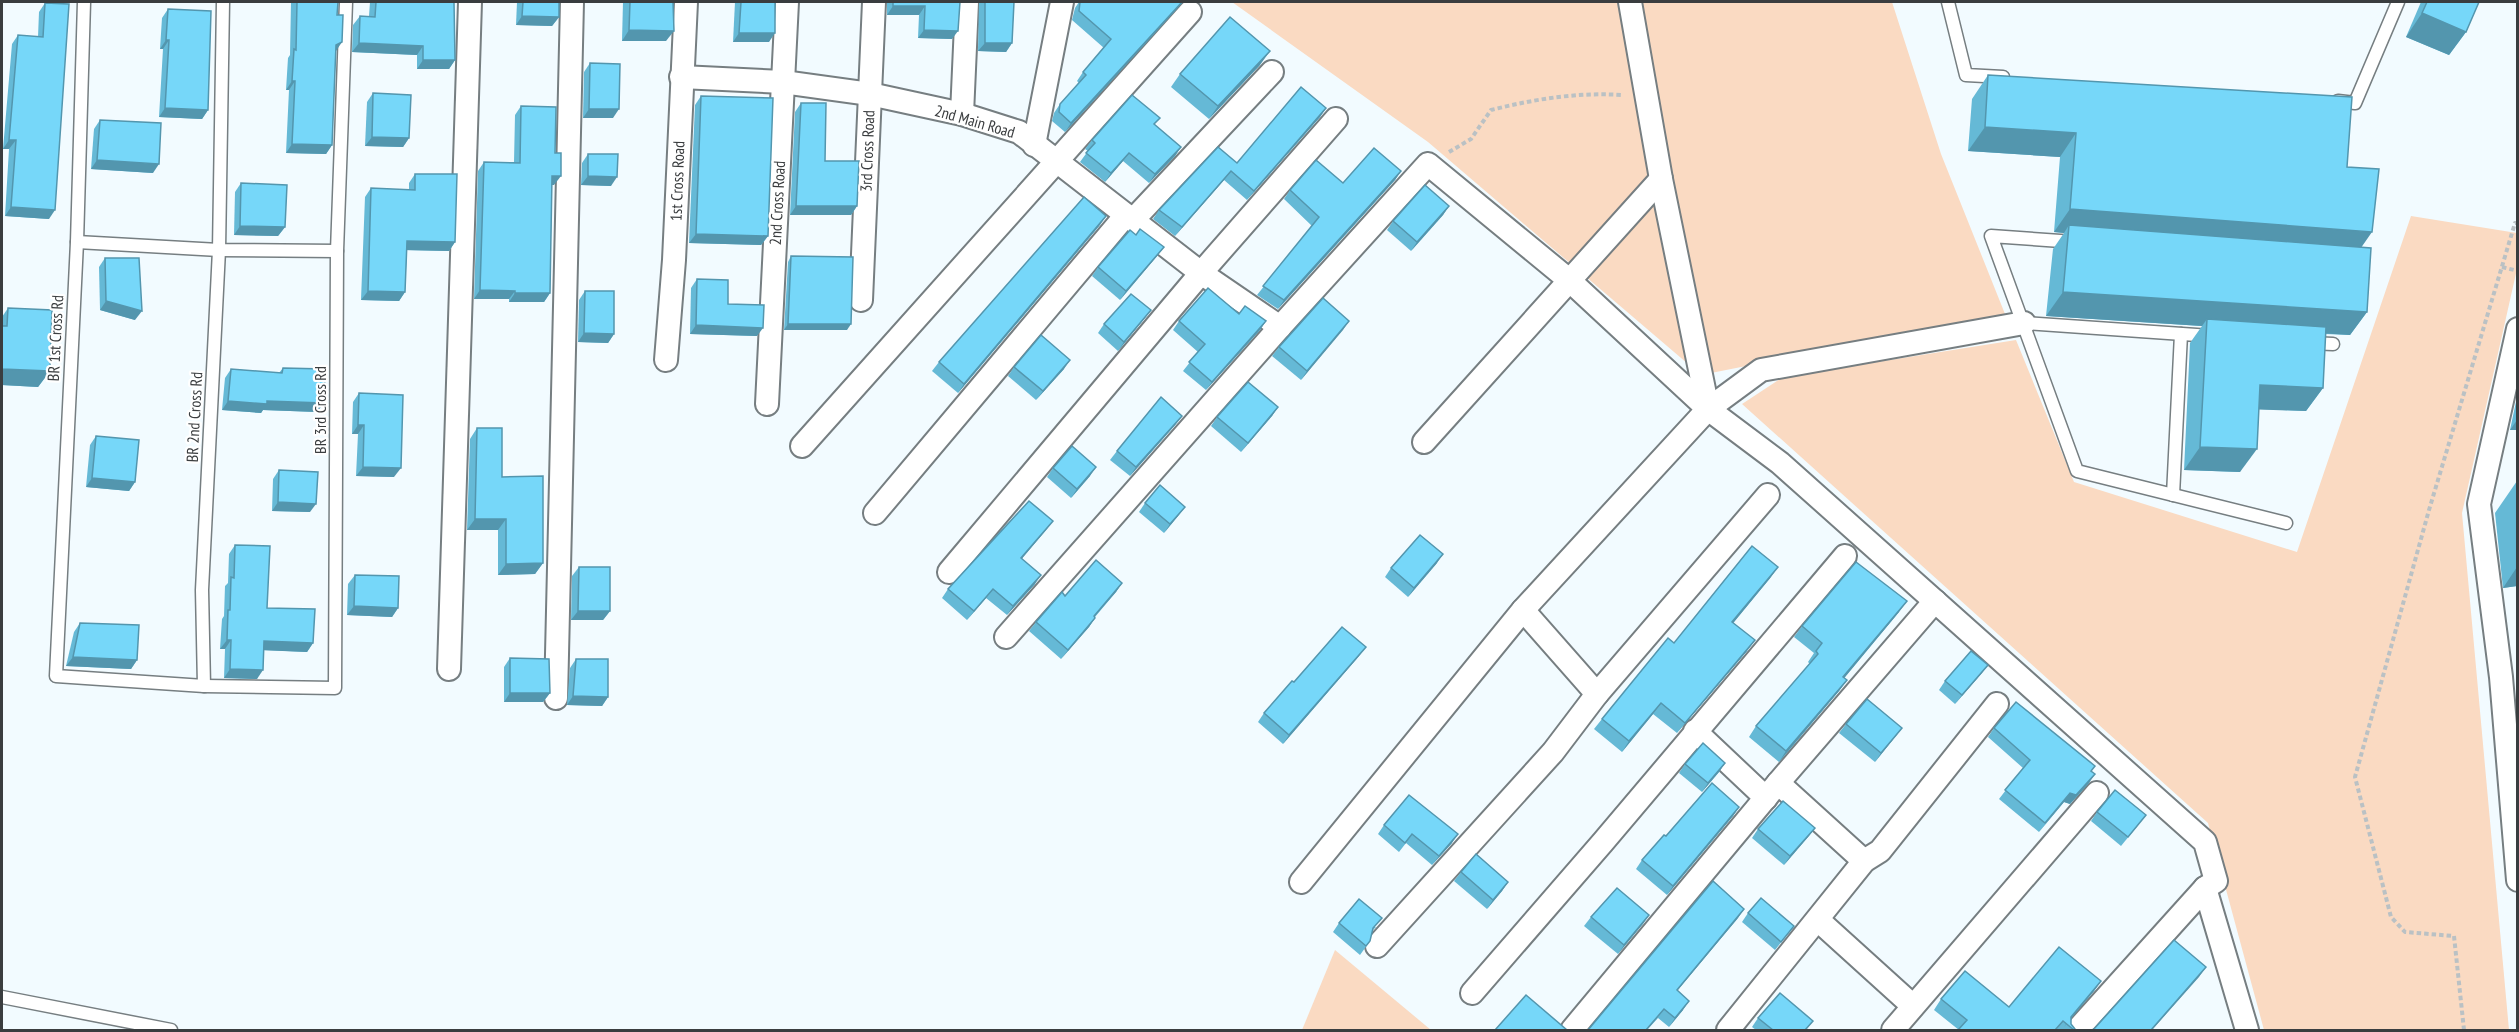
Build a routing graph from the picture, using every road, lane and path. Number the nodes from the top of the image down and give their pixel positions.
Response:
1 (84, 2) edge
2 (223, 2) edge
3 (346, 2) edge
4 (470, 2) edge
5 (572, 2) edge
6 (686, 2) edge
7 (787, 2) edge
8 (874, 2) edge
9 (967, 2) edge
10 (1062, 2) edge
11 (1630, 2) edge
12 (1948, 2) edge
13 (2398, 2) edge
14 (1190, 12) dead end
15 (1272, 72) dead end
16 (681, 77) junction
17 (2013, 78) edge
18 (783, 81) junction
19 (870, 94) junction
20 (1647, 96) junction
21 (2320, 100) edge
22 (962, 114) junction
23 (1336, 119) dead end
24 (1034, 145) junction
25 (1056, 163) junction
26 (1428, 164) junction
27 (1661, 179) junction
28 (1130, 217) junction
29 (2517, 223) edge
30 (76, 242) junction
31 (2084, 243) edge
32 (219, 250) junction
33 (337, 251) junction
34 (2502, 267) junction
35 (2517, 271) edge
36 (1201, 273) junction
37 (1569, 280) junction
38 (861, 300) dead end
39 (2024, 322) junction
40 (1280, 327) junction
41 (2517, 329) edge
42 (2181, 334) junction
43 (2228, 337) edge
44 (2298, 342) edge
45 (2333, 344) dead end
46 (666, 360) dead end
47 (767, 404) dead end
48 (1708, 409) junction
49 (1424, 442) dead end
50 (802, 446) dead end
51 (1768, 495) dead end
52 (2173, 495) junction
53 (875, 513) dead end
54 (2286, 523) dead end
55 (1845, 556) dead end
56 (949, 573) dead end
57 (1935, 601) junction
58 (1523, 610) junction
59 (1006, 637) dead end
60 (449, 669) dead end
61 (204, 686) junction
62 (1597, 694) junction
63 (556, 698) dead end
64 (1997, 704) dead end
65 (1695, 731) junction
66 (1772, 791) junction
67 (2097, 793) dead end
68 (1864, 861) junction
69 (2517, 880) edge
70 (1301, 882) dead end
71 (2205, 888) junction
72 (1818, 920) junction
73 (1377, 946) dead end
74 (1472, 993) dead end
75 (2, 997) edge
76 (1913, 1006) junction
77 (171, 1030) edge
78 (1572, 1030) edge
79 (1728, 1030) edge
80 (1893, 1030) edge
81 (2078, 1030) edge
82 (2247, 1030) edge
83 (2464, 1030) edge

1 - 30 lane, BR 1st Cross Rd
2 - 32 lane, BR 2nd Cross Rd
3 - 33 lane, BR 3rd Cross Rd
4 - 60 street
5 - 63 street
6 - 16 street, 1st Cross Road
7 - 18 street, 2nd Cross Road
8 - 19 street, 3rd Cross Road
9 - 22 street
10 - 24 street
11 - 20 street
12 - 17 lane
13 - 21 lane
14 - 25 street
15 - 28 street
16 - 18 street, 2nd Main Road
16 - 46 street, 1st Cross Road
18 - 19 street, 2nd Main Road
18 - 47 street, 2nd Cross Road
19 - 22 street, 2nd Main Road
19 - 38 street, 3rd Cross Road
20 - 26 path
20 - 27 street
22 - 24 street, 2nd Main Road
23 - 36 street
24 - 25 street, 2nd Main Road
25 - 28 street, 2nd Main Road
25 - 50 street
26 - 37 street
26 - 40 street
27 - 37 street
27 - 48 street
28 - 36 street, 2nd Main Road
28 - 53 street
29 - 34 path
30 - 32 lane
30 - 61 lane, BR 1st Cross Rd
31 - 39 lane
32 - 33 lane
32 - 61 lane, BR 2nd Cross Rd
33 - 61 lane, BR 3rd Cross Rd
34 - 35 path
34 - 83 path
36 - 40 street, 2nd Main Road
36 - 56 street
37 - 48 street
37 - 49 street
39 - 42 lane
39 - 48 street
39 - 52 lane
40 - 59 street
41 - 69 street
42 - 43 lane
42 - 52 lane
44 - 45 lane
48 - 57 street
48 - 58 street
51 - 62 street
52 - 54 lane
55 - 65 street
57 - 66 street
57 - 71 street
58 - 62 street
58 - 70 street
62 - 73 street
64 - 68 street
65 - 66 street
65 - 74 street
66 - 68 street
66 - 78 street
67 - 76 street
68 - 72 street
71 - 81 street
71 - 82 street
72 - 76 street
72 - 79 street
75 - 77 lane
76 - 80 street

